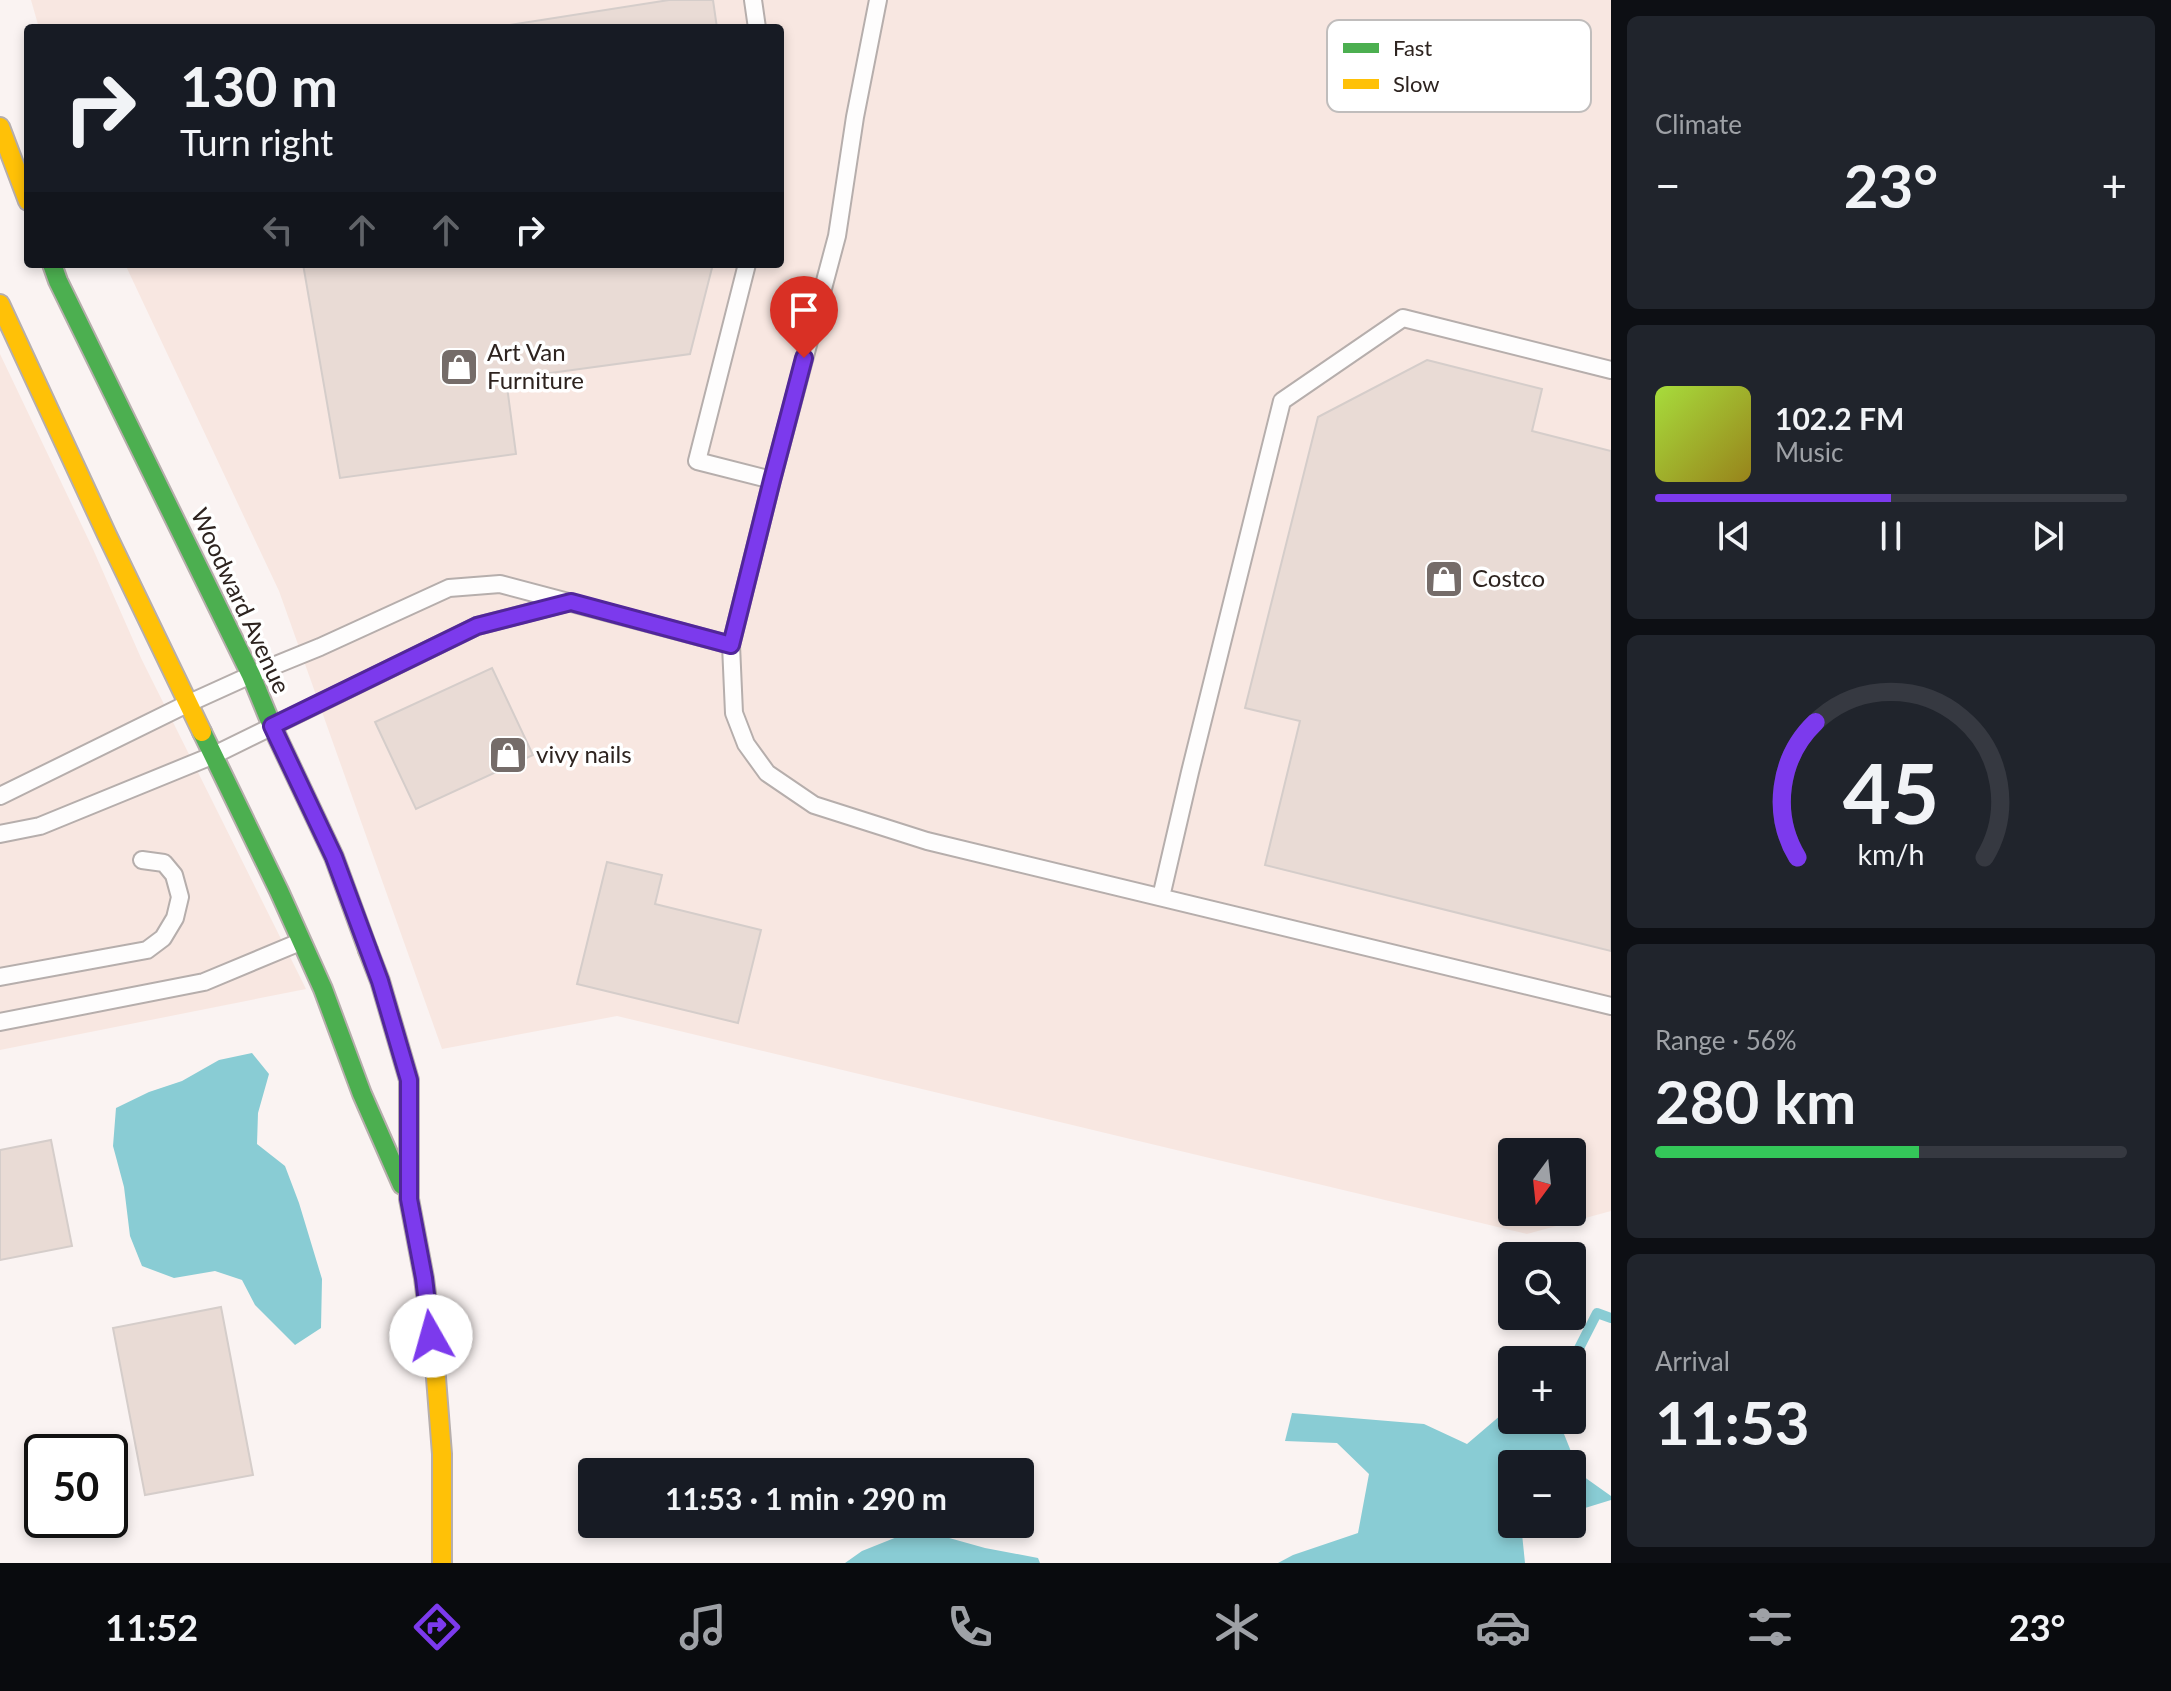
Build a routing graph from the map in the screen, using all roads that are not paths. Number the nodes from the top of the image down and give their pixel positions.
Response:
1 (753, 0) edge
2 (873, 4) edge
3 (756, 24) edge
4 (0, 127) edge
5 (24, 190) edge
6 (53, 268) edge
7 (746, 268) edge
8 (0, 304) edge
9 (1611, 370) edge
10 (772, 480) junction
11 (571, 602) junction
12 (731, 645) junction
13 (251, 675) junction
14 (187, 704) junction
15 (272, 726) junction
16 (214, 755) junction
17 (0, 796) edge
18 (0, 834) edge
19 (142, 860) dead end
20 (1161, 897) junction
21 (302, 941) junction
22 (0, 977) edge
23 (1611, 1006) edge
24 (0, 1022) edge
25 (409, 1199) junction
26 (442, 1563) edge

1 - 3 lane
2 - 10 lane
4 - 5 main road
6 - 13 main road, Woodward Avenue
7 - 10 lane
8 - 14 main road, Woodward Avenue
9 - 20 lane
10 - 12 lane
11 - 12 lane
11 - 13 lane
11 - 15 lane
12 - 20 lane
13 - 14 lane
13 - 15 main road, Woodward Avenue
14 - 16 main road, Woodward Avenue
14 - 17 lane
15 - 16 lane
15 - 25 main road, Woodward Avenue
16 - 18 lane
16 - 21 main road, Woodward Avenue
19 - 22 lane
20 - 23 lane
21 - 24 lane
21 - 25 main road, Woodward Avenue
25 - 26 main road, Woodward Avenue

